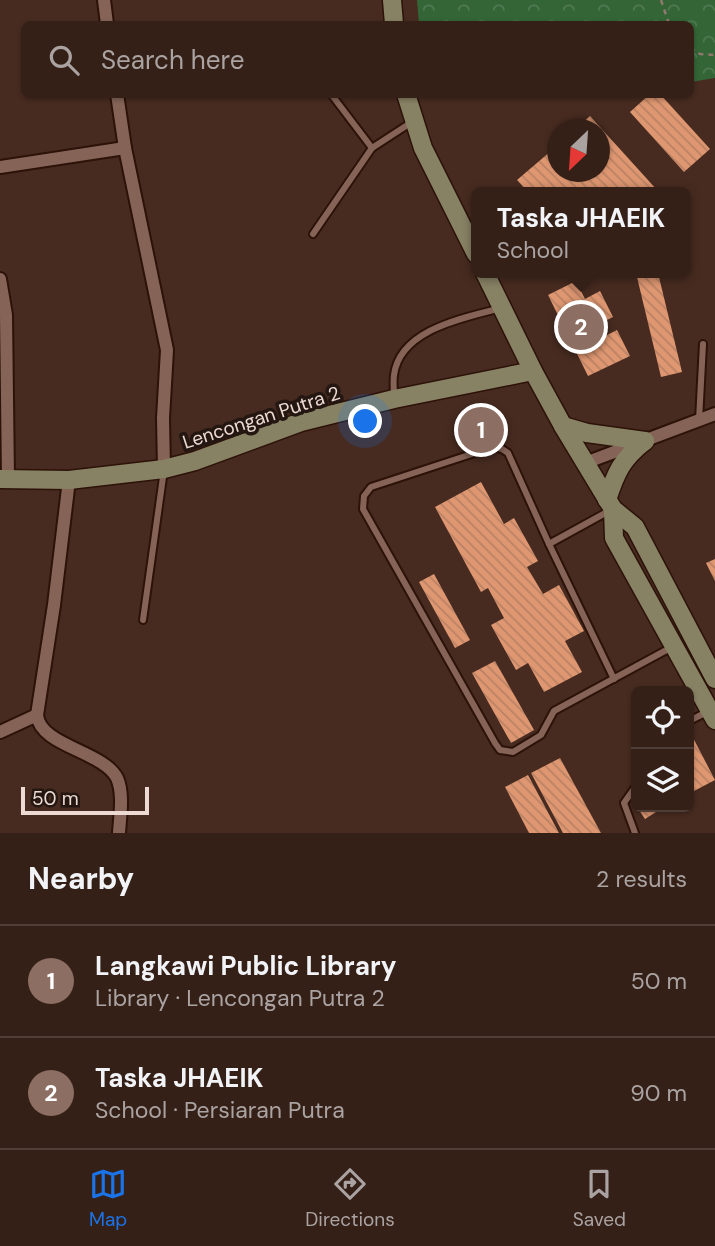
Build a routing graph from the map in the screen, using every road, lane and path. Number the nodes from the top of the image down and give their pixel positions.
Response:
1 (104, 0) edge
2 (392, 0) edge
3 (661, 0) edge
4 (107, 21) edge
5 (394, 21) edge
6 (667, 21) edge
7 (694, 50) edge
8 (715, 55) edge
9 (118, 98) edge
10 (334, 98) edge
11 (407, 98) edge
12 (413, 121) junction
13 (125, 148) junction
14 (372, 148) junction
15 (0, 167) edge
16 (313, 234) dead end
17 (471, 244) edge
18 (487, 278) edge
19 (0, 279) edge
20 (501, 307) junction
21 (3, 316) edge
22 (703, 344) dead end
23 (533, 371) junction
24 (394, 399) junction
25 (715, 414) edge
26 (699, 420) junction
27 (563, 426) junction
28 (645, 440) junction
29 (585, 463) junction
30 (164, 469) junction
31 (4, 479) edge
32 (69, 480) junction
33 (610, 505) junction
34 (549, 544) junction
35 (143, 620) dead end
36 (674, 646) junction
37 (614, 679) junction
38 (715, 679) edge
39 (37, 715) junction
40 (712, 715) edge
41 (694, 720) edge
42 (0, 732) edge
43 (631, 793) edge
44 (119, 833) edge
45 (635, 833) edge

1 - 4 street
2 - 5 main road
3 - 6 path
7 - 8 path
9 - 13 street
10 - 14 lane
11 - 12 main road
12 - 14 lane
12 - 17 main road
13 - 15 street
13 - 30 street
14 - 16 lane
18 - 20 main road
19 - 21 street
20 - 23 main road
20 - 24 lane
21 - 31 street
22 - 26 lane
23 - 24 main road, Lencongan Putra 2
23 - 27 main road
24 - 30 main road, Lencongan Putra 2
25 - 26 street
26 - 28 street
27 - 28 main road
27 - 29 main road
28 - 29 street
28 - 33 main road
29 - 33 main road
30 - 32 main road, Lencongan Putra 2
30 - 35 lane
31 - 32 main road, Lencongan Putra 2
32 - 39 street
33 - 34 lane
33 - 36 main road
33 - 38 main road
34 - 37 lane
34 - 37 lane
36 - 37 lane
36 - 40 main road
39 - 42 street
39 - 44 street
40 - 41 lane
43 - 45 lane

